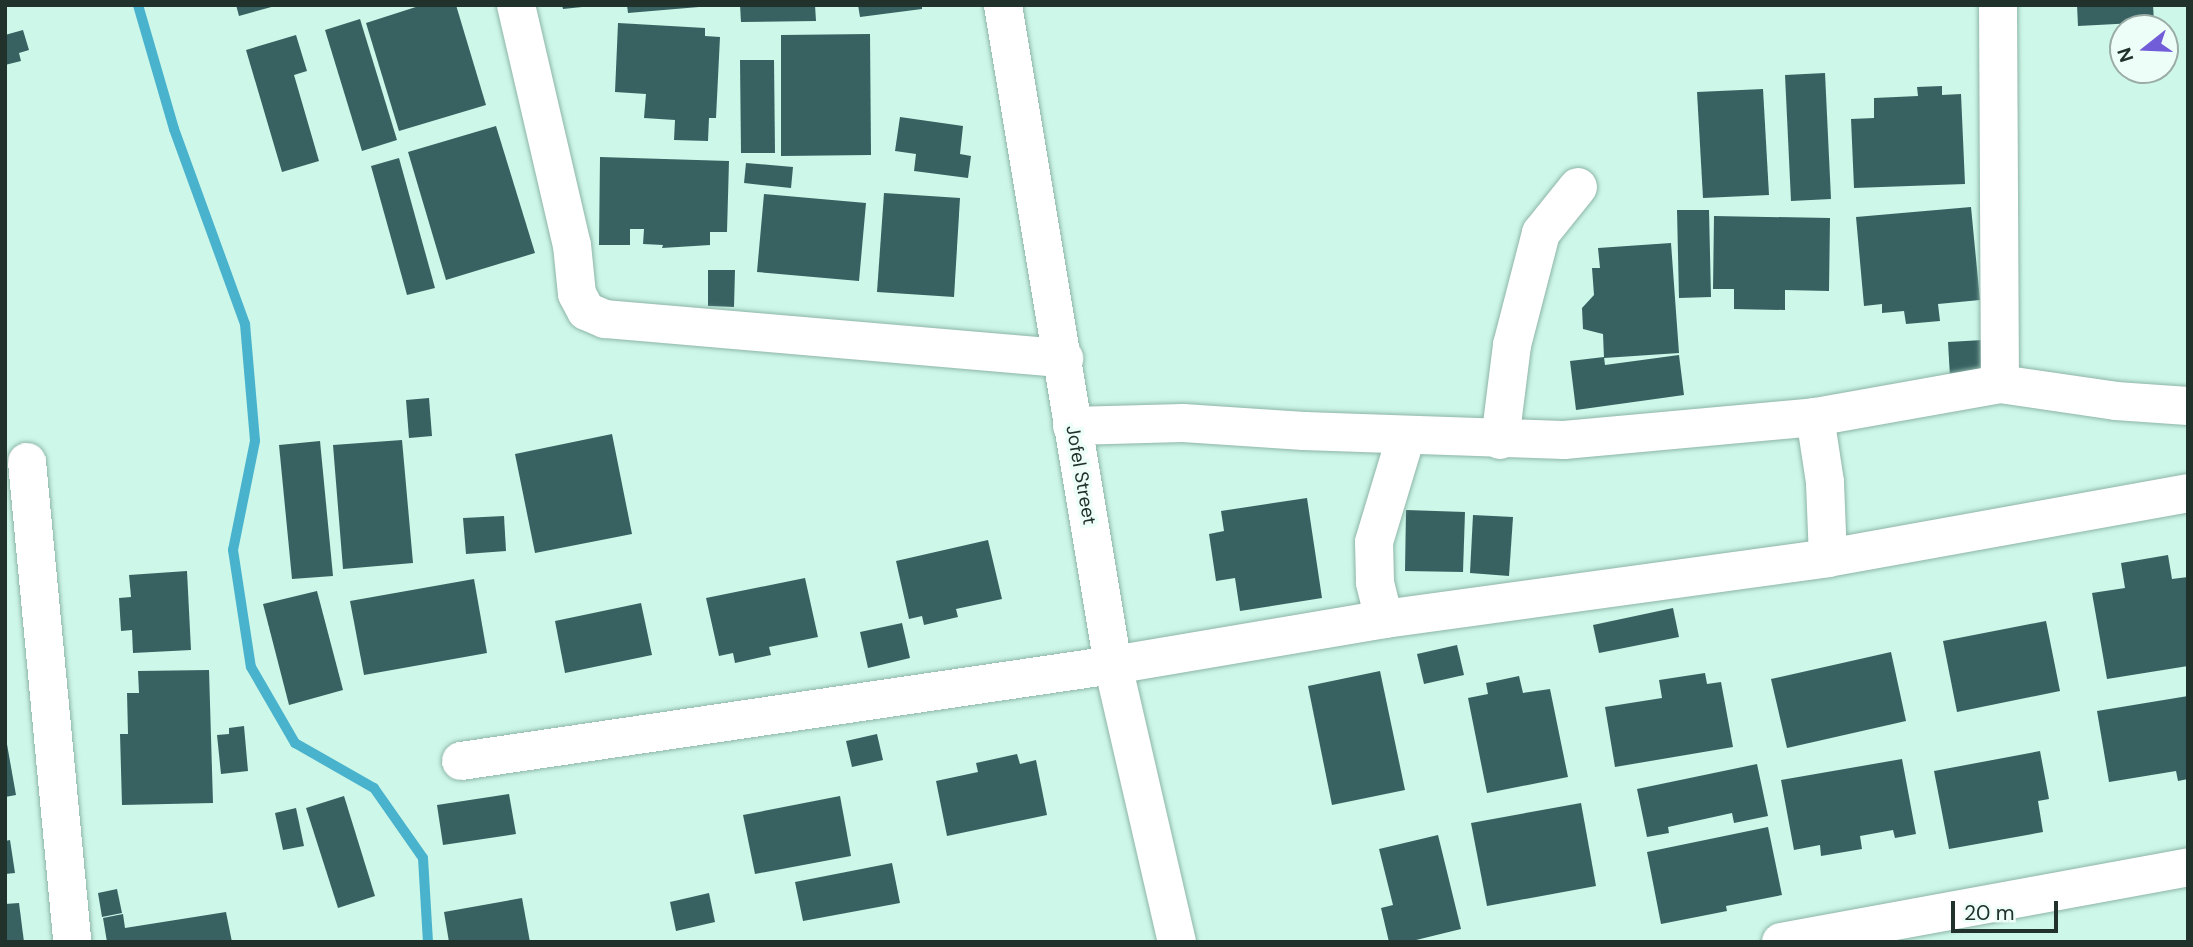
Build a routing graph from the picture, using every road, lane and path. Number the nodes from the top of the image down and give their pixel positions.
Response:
1 (516, 5) edge
2 (1003, 5) edge
3 (1998, 5) edge
4 (1578, 187) dead end
5 (1063, 358) junction
6 (2000, 384) junction
7 (2188, 406) edge
8 (1815, 417) junction
9 (1072, 426) junction
10 (1406, 436) junction
11 (1500, 440) junction
12 (27, 462) dead end
13 (2188, 493) edge
14 (1828, 558) junction
15 (1384, 619) junction
16 (1113, 665) junction
17 (461, 761) dead end
18 (2188, 867) edge
19 (72, 942) edge
20 (1177, 942) edge
21 (1781, 942) edge

1 - 5 street
2 - 5 street, Jofel Street
3 - 6 street
4 - 11 street
5 - 9 street, Jofel Street
6 - 7 street
6 - 8 street
8 - 11 street
8 - 14 street
9 - 10 street
9 - 16 street, Jofel Street
10 - 11 street
10 - 15 street
12 - 19 street
13 - 14 street
14 - 15 street
15 - 16 street
16 - 17 street
16 - 20 street, Jofel Street
18 - 21 street

